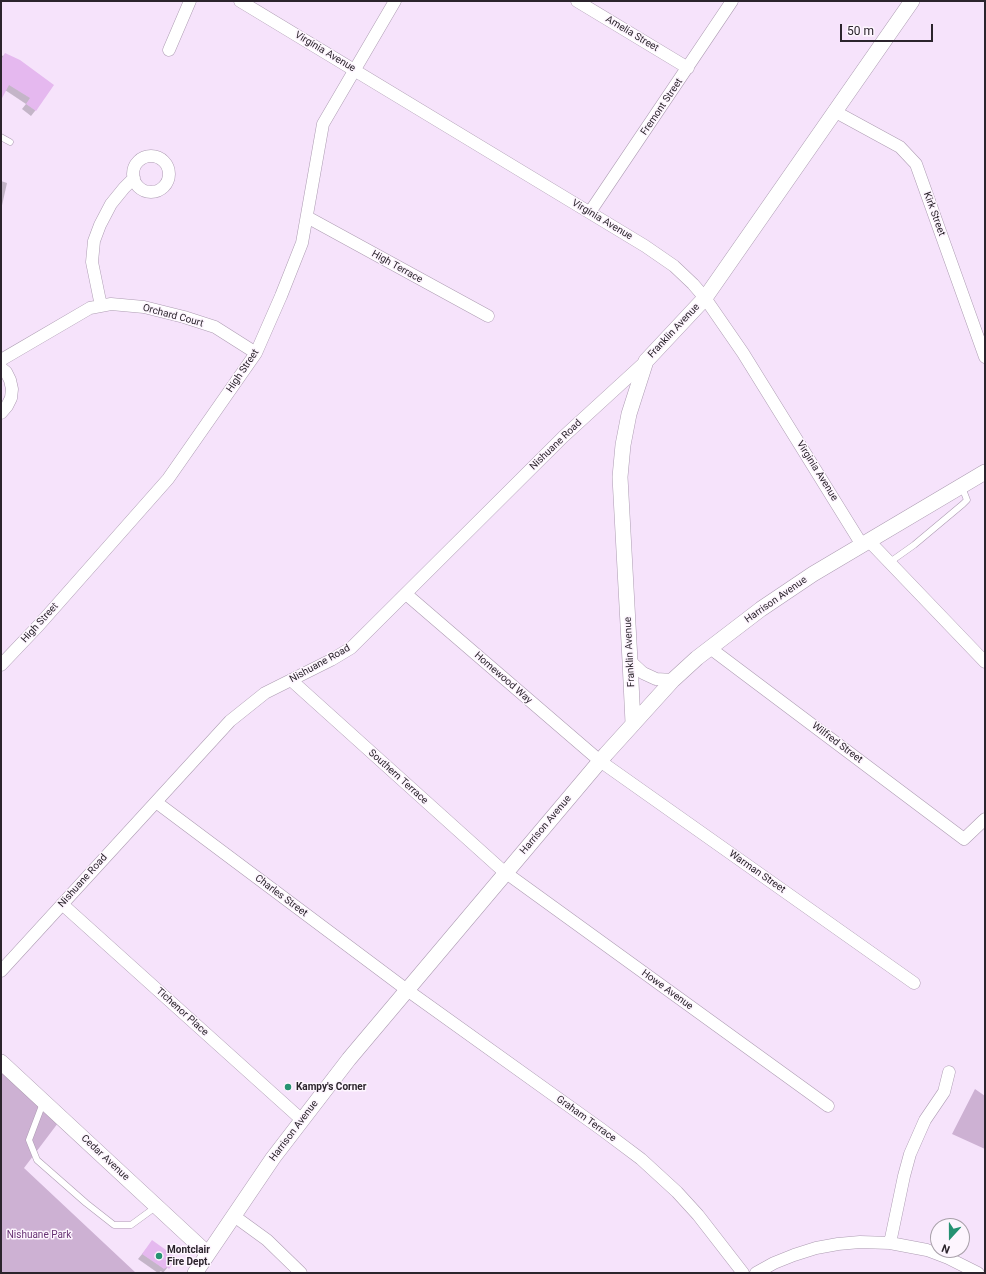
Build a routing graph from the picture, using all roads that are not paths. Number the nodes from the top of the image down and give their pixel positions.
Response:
1 (190, 1) edge
2 (240, 1) edge
3 (395, 1) edge
4 (577, 1) edge
5 (732, 1) edge
6 (912, 1) edge
7 (169, 50) dead end
8 (688, 68) junction
9 (355, 70) junction
10 (834, 111) junction
11 (1, 137) edge
12 (10, 142) dead end
13 (134, 178) dead end
14 (590, 212) junction
15 (307, 217) junction
16 (705, 298) junction
17 (101, 306) junction
18 (488, 316) dead end
19 (256, 353) junction
20 (985, 357) edge
21 (1, 360) edge
22 (646, 361) junction
23 (1, 368) edge
24 (1, 413) edge
25 (985, 472) edge
26 (962, 485) junction
27 (866, 543) junction
28 (890, 562) junction
29 (406, 594) junction
30 (710, 648) junction
31 (630, 661) junction
32 (985, 662) edge
33 (1, 665) edge
34 (291, 680) junction
35 (672, 680) junction
36 (633, 724) junction
37 (600, 761) junction
38 (156, 802) junction
39 (985, 819) edge
40 (506, 873) junction
41 (62, 904) junction
42 (1, 971) edge
43 (914, 983) dead end
44 (407, 990) junction
45 (1, 1062) edge
46 (949, 1072) dead end
47 (44, 1102) junction
48 (828, 1106) dead end
49 (302, 1120) junction
50 (157, 1206) junction
51 (234, 1216) junction
52 (890, 1243) junction
53 (208, 1254) junction
54 (195, 1273) edge
55 (302, 1273) edge
56 (742, 1273) edge
57 (756, 1273) edge
58 (978, 1273) edge

1 - 7 street
2 - 9 street, Virginia Avenue
3 - 9 street, High Street
4 - 8 street, Amelia Street
5 - 8 street, Fremont Street
6 - 10 street, Franklin Avenue
8 - 14 street, Fremont Street
9 - 14 street, Virginia Avenue
9 - 15 street, High Street
10 - 16 street, Franklin Avenue
10 - 20 street, Kirk Street
11 - 12 lane
13 - 17 street
14 - 16 street, Virginia Avenue
15 - 18 street, High Terrace
15 - 19 street, High Street
16 - 22 street, Franklin Avenue
16 - 27 street, Virginia Avenue
17 - 19 street, Orchard Court
17 - 21 street, Orchard Court
19 - 33 street, High Street
22 - 29 street, Nishuane Road
22 - 31 street, Franklin Avenue
23 - 24 street
25 - 26 street, Harrison Avenue
26 - 27 street, Harrison Avenue
26 - 28 lane
27 - 28 street, Virginia Avenue
27 - 30 street, Harrison Avenue
28 - 32 street, Virginia Avenue
29 - 34 street, Nishuane Road
29 - 37 street, Homewood Way
30 - 35 street, Harrison Avenue
30 - 39 street, Wilfred Street
31 - 35 street
31 - 36 street, Franklin Avenue
34 - 38 street, Nishuane Road
34 - 40 street, Southern Terrace
35 - 36 street, Harrison Avenue
36 - 37 street, Harrison Avenue
37 - 40 street, Harrison Avenue
37 - 43 street, Warman Street
38 - 41 street, Nishuane Road
38 - 44 street, Charles Street
40 - 44 street, Harrison Avenue
40 - 48 street, Howe Avenue
41 - 42 street, Nishuane Road
41 - 49 street, Tichenor Place
44 - 49 street, Harrison Avenue
44 - 56 street, Graham Terrace
45 - 47 street, Cedar Avenue
46 - 52 street
47 - 50 street, Cedar Avenue
47 - 50 lane
49 - 51 street, Harrison Avenue
50 - 53 street, Cedar Avenue
51 - 53 street, Harrison Avenue
51 - 55 street
52 - 57 street
52 - 58 street
53 - 54 street, Harrison Avenue

